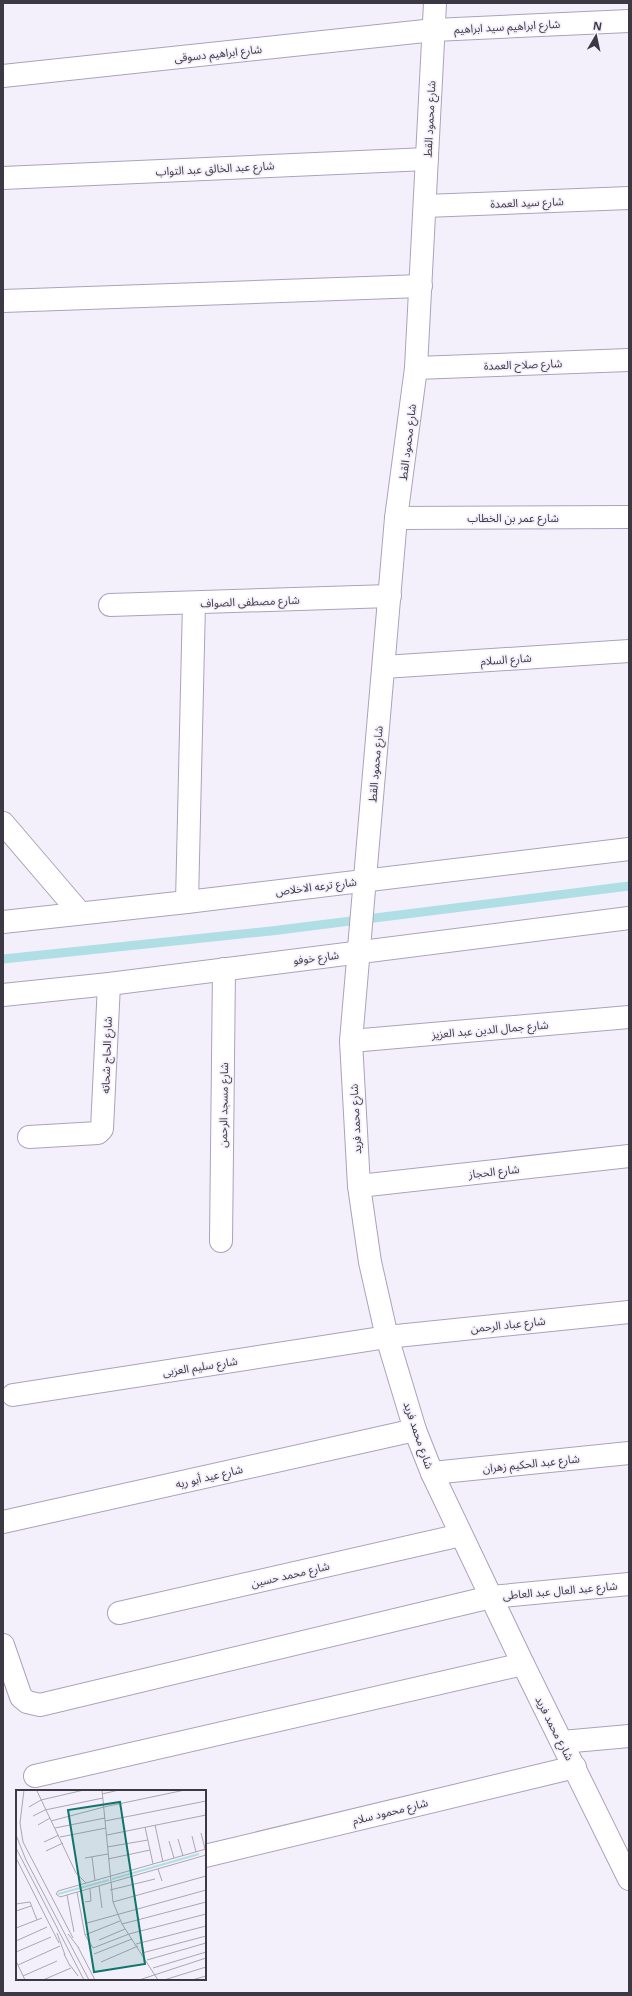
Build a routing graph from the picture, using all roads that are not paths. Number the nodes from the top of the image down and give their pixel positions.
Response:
1 (435, 3) edge
2 (629, 21) edge
3 (434, 30) junction
4 (3, 76) edge
5 (427, 159) junction
6 (3, 178) edge
7 (629, 198) edge
8 (425, 206) junction
9 (420, 286) junction
10 (3, 301) edge
11 (629, 360) edge
12 (416, 368) junction
13 (629, 517) edge
14 (396, 518) junction
15 (390, 596) junction
16 (194, 603) junction
17 (110, 605) dead end
18 (629, 651) edge
19 (384, 667) junction
20 (3, 823) edge
21 (629, 849) edge
22 (365, 880) junction
23 (187, 902) junction
24 (80, 913) junction
25 (629, 918) edge
26 (3, 922) edge
27 (359, 952) junction
28 (224, 969) junction
29 (109, 984) junction
30 (3, 995) edge
31 (629, 1017) edge
32 (351, 1041) junction
33 (29, 1138) dead end
34 (629, 1156) edge
35 (359, 1186) junction
36 (221, 1241) dead end
37 (629, 1312) edge
38 (387, 1337) junction
39 (13, 1395) dead end
40 (416, 1430) junction
41 (629, 1453) edge
42 (432, 1473) junction
43 (3, 1522) edge
44 (461, 1535) junction
45 (629, 1584) edge
46 (491, 1597) junction
47 (119, 1613) dead end
48 (3, 1645) edge
49 (523, 1664) junction
50 (629, 1736) edge
51 (562, 1742) junction
52 (575, 1767) junction
53 (35, 1776) dead end
54 (622, 1850) edge
55 (206, 1856) edge
56 (629, 1878) edge

1 - 3 street, شارع محمود القط
2 - 3 street, شارع ابراهيم سيد ابراهيم
3 - 4 street, شارع ابراهيم دسوقى
3 - 5 street, شارع محمود القط
5 - 6 street, شارع عبد الخالق عبد التواب
5 - 8 street, شارع محمود القط
7 - 8 street, شارع سيد العمدة
8 - 9 street, شارع محمود القط
9 - 10 street
9 - 12 street, شارع محمود القط
11 - 12 street, شارع صلاح العمدة
12 - 14 street, شارع محمود القط
13 - 14 street, شارع عمر بن الخطاب
14 - 15 street, شارع محمود القط
15 - 16 street, شارع مصطفى الصواف
15 - 19 street, شارع محمود القط
16 - 17 street, شارع مصطفى الصواف
16 - 23 street
18 - 19 street, شارع السلام
19 - 22 street, شارع محمود القط
20 - 24 street
21 - 22 street, شارع ترعه الاخلاص
22 - 23 street, شارع ترعه الاخلاص
22 - 27 street, شارع محمود القط
23 - 24 street, شارع ترعه الاخلاص
24 - 26 street, شارع ترعه الاخلاص
25 - 27 street, شارع خوفو
27 - 28 street, شارع خوفو
27 - 32 street, شارع محمد فريد
28 - 29 street, شارع خوفو
28 - 36 street, شارع مسجد الرحمن
29 - 30 street, شارع خوفو
29 - 33 street, شارع الحاج شحاته
31 - 32 street, شارع جمال الدين عبد العزيز
32 - 35 street, شارع محمد فريد
34 - 35 street, شارع الحجاز
35 - 38 street, شارع محمد فريد
37 - 38 street, شارع عباد الرحمن
38 - 39 street, شارع سليم العزبى
38 - 40 street, شارع محمد فريد
40 - 42 street, شارع محمد فريد
40 - 43 street, شارع عيد أبو ريه
41 - 42 street, شارع عبد الحكيم زهران
42 - 44 street, شارع محمد فريد
44 - 46 street, شارع محمد فريد
44 - 47 street, شارع محمد حسين
45 - 46 street, شارع عبد العال عبد العاطى
46 - 48 street, شارع عبد العال عبد العاطى
46 - 49 street, شارع محمد فريد
49 - 51 street, شارع محمد فريد
49 - 53 street
50 - 51 street
51 - 52 street, شارع محمد فريد
52 - 54 street, شارع محمد فريد
52 - 55 street, شارع محمود سلام
54 - 56 street, شارع محمد فريد

